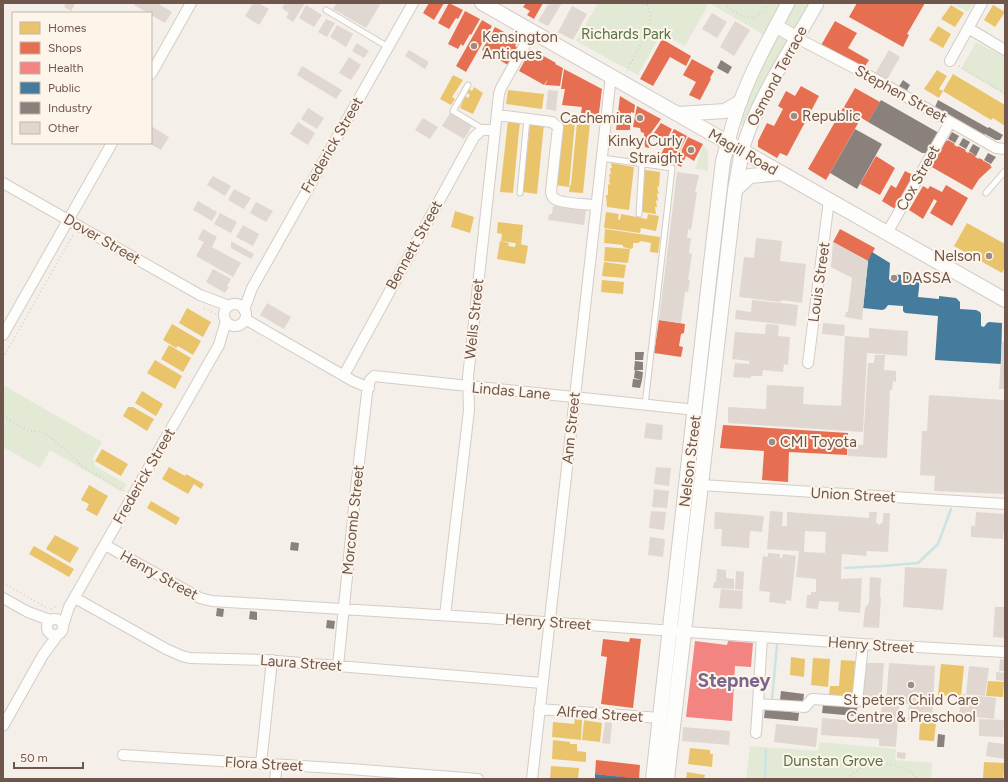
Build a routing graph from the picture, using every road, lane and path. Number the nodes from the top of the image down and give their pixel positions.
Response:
1 (191, 3) edge
2 (413, 3) edge
3 (482, 3) edge
4 (630, 3) edge
5 (724, 3) edge
6 (765, 3) edge
7 (788, 3) edge
8 (817, 3) edge
9 (982, 3) edge
10 (647, 4) edge
11 (326, 10) dead end
12 (766, 10) junction
13 (770, 13) dead end
14 (776, 26) junction
15 (968, 28) junction
16 (532, 32) junction
17 (797, 38) junction
18 (388, 47) junction
19 (1005, 50) edge
20 (950, 61) joint
21 (626, 71) dead end
22 (152, 72) edge
23 (611, 76) junction
24 (468, 85) dead end
25 (1005, 93) edge
26 (740, 102) junction
27 (678, 114) junction
28 (497, 115) junction
29 (527, 119) junction
30 (950, 122) junction
31 (484, 130) junction
32 (496, 130) junction
33 (728, 143) junction
34 (111, 144) edge
35 (1005, 149) edge
36 (742, 151) junction
37 (602, 158) junction
38 (642, 164) junction
39 (1005, 171) edge
40 (781, 173) junction
41 (3, 183) edge
42 (735, 190) junction
43 (520, 193) dead end
44 (986, 193) dead end
45 (829, 200) junction
46 (596, 205) junction
47 (638, 214) dead end
48 (68, 220) junction
49 (74, 233) dead end
50 (887, 233) junction
51 (200, 295) junction
52 (1005, 300) edge
53 (203, 307) dead end
54 (238, 313) junction
55 (223, 319) junction
56 (3, 335) edge
57 (219, 345) junction
58 (3, 358) edge
59 (808, 363) dead end
60 (344, 376) junction
61 (374, 376) joint
62 (468, 387) junction
63 (369, 388) junction
64 (575, 397) junction
65 (644, 404) junction
66 (696, 410) junction
67 (3, 416) edge
68 (687, 485) junction
69 (701, 485) junction
70 (125, 492) dead end
71 (1005, 504) edge
72 (105, 544) junction
73 (3, 583) edge
74 (3, 598) edge
75 (75, 598) junction
76 (65, 606) junction
77 (344, 609) junction
78 (445, 615) junction
79 (549, 622) junction
80 (51, 627) junction
81 (670, 631) junction
82 (684, 632) junction
83 (762, 637) junction
84 (863, 644) junction
85 (1005, 652) edge
86 (272, 660) junction
87 (338, 666) junction
88 (542, 683) junction
89 (758, 704) junction
90 (539, 710) junction
91 (660, 718) junction
92 (674, 719) junction
93 (3, 726) edge
94 (756, 733) dead end
95 (123, 756) dead end
96 (260, 764) junction
97 (277, 765) junction
98 (411, 776) edge
99 (275, 779) edge
100 (478, 779) edge
101 (532, 779) edge
102 (653, 779) edge
103 (667, 779) edge
104 (847, 779) edge
105 (918, 779) edge

1 - 22 street
2 - 18 street, Frederick Street
3 - 16 main road, Magill Road
4 - 10 path
5 - 12 path
6 - 12 path
7 - 14 street, Osmond Terrace
8 - 17 street, Osmond Terrace
9 - 15 street
10 - 21 path
11 - 18 lane
12 - 13 path
14 - 17 street
14 - 26 street, Osmond Terrace
15 - 19 street
15 - 20 street
16 - 23 main road, Magill Road
16 - 28 street, Wells Street
17 - 30 street, Stephen Street
17 - 36 street, Osmond Terrace
18 - 54 street, Frederick Street
20 - 25 path
23 - 27 main road, Magill Road
23 - 37 street, Ann Street
24 - 31 lane
26 - 27 main road
26 - 33 street, Osmond Terrace
27 - 33 main road, Magill Road
28 - 29 street
28 - 32 street, Wells Street
29 - 43 lane
29 - 46 street
30 - 35 street, Stephen Street
30 - 50 street, Cox Street
31 - 32 street
31 - 60 street, Bennett Street
32 - 62 street, Wells Street
33 - 36 main road, Magill Road
33 - 66 main road, Nelson Street
34 - 48 street
36 - 40 main road, Magill Road
36 - 42 main road, Nelson Street
37 - 38 lane
37 - 46 street, Ann Street
38 - 47 lane
38 - 65 lane
39 - 44 lane
40 - 42 main road
40 - 45 main road, Magill Road
41 - 48 street, Dover Street
42 - 69 main road, Nelson Street
45 - 50 main road, Magill Road
45 - 59 street, Louis Street
46 - 64 street, Ann Street
48 - 51 street, Dover Street
48 - 56 street
49 - 58 path
50 - 52 main road, Magill Road
51 - 54 street, Dover Street
51 - 55 street, Dover Street
53 - 55 path
54 - 55 street, Frederick Street
54 - 55 street, Dover Street
54 - 57 street, Frederick Street
54 - 60 street, Dover Street
55 - 57 street, Frederick Street
57 - 72 street, Frederick Street
60 - 63 street, Dover Street
61 - 62 street, Lindas Lane
61 - 63 street, Morcomb Street
62 - 64 street, Lindas Lane
62 - 78 street, Wells Street
63 - 77 street, Morcomb Street
64 - 65 street, Lindas Lane
64 - 79 street, Ann Street
65 - 66 street, Lindas Lane
66 - 68 main road, Nelson Street
67 - 70 path
68 - 69 main road
68 - 81 main road, Nelson Street
69 - 71 street, Union Street
69 - 82 main road, Nelson Street
72 - 75 street, Frederick Street
72 - 77 street, Henry Street
73 - 76 path
74 - 80 street
75 - 76 street, Frederick Street
75 - 86 street, Laura Street
76 - 80 street, Frederick Street
76 - 80 street, Frederick Street
77 - 78 street, Henry Street
77 - 87 street, Morcomb Street
78 - 79 street, Henry Street
79 - 81 street, Henry Street
79 - 88 street, Ann Street
80 - 93 street
81 - 82 street, Henry Street
81 - 91 main road, Nelson Street
82 - 83 street, Henry Street
82 - 92 main road, Nelson Street
83 - 84 street, Henry Street
83 - 89 street
84 - 85 street, Henry Street
84 - 89 street
86 - 87 street, Laura Street
86 - 96 street
87 - 88 street, Laura Street
88 - 90 street, Ann Street
89 - 94 street
90 - 91 street, Alfred Street
90 - 101 street, Ann Street
91 - 92 main road
91 - 102 main road, Nelson Street
92 - 103 main road, Nelson Street
95 - 96 street, Flora Street
96 - 97 street, Flora Street
97 - 98 street, Flora Street
97 - 99 street
98 - 100 street, Flora Street
104 - 105 path

